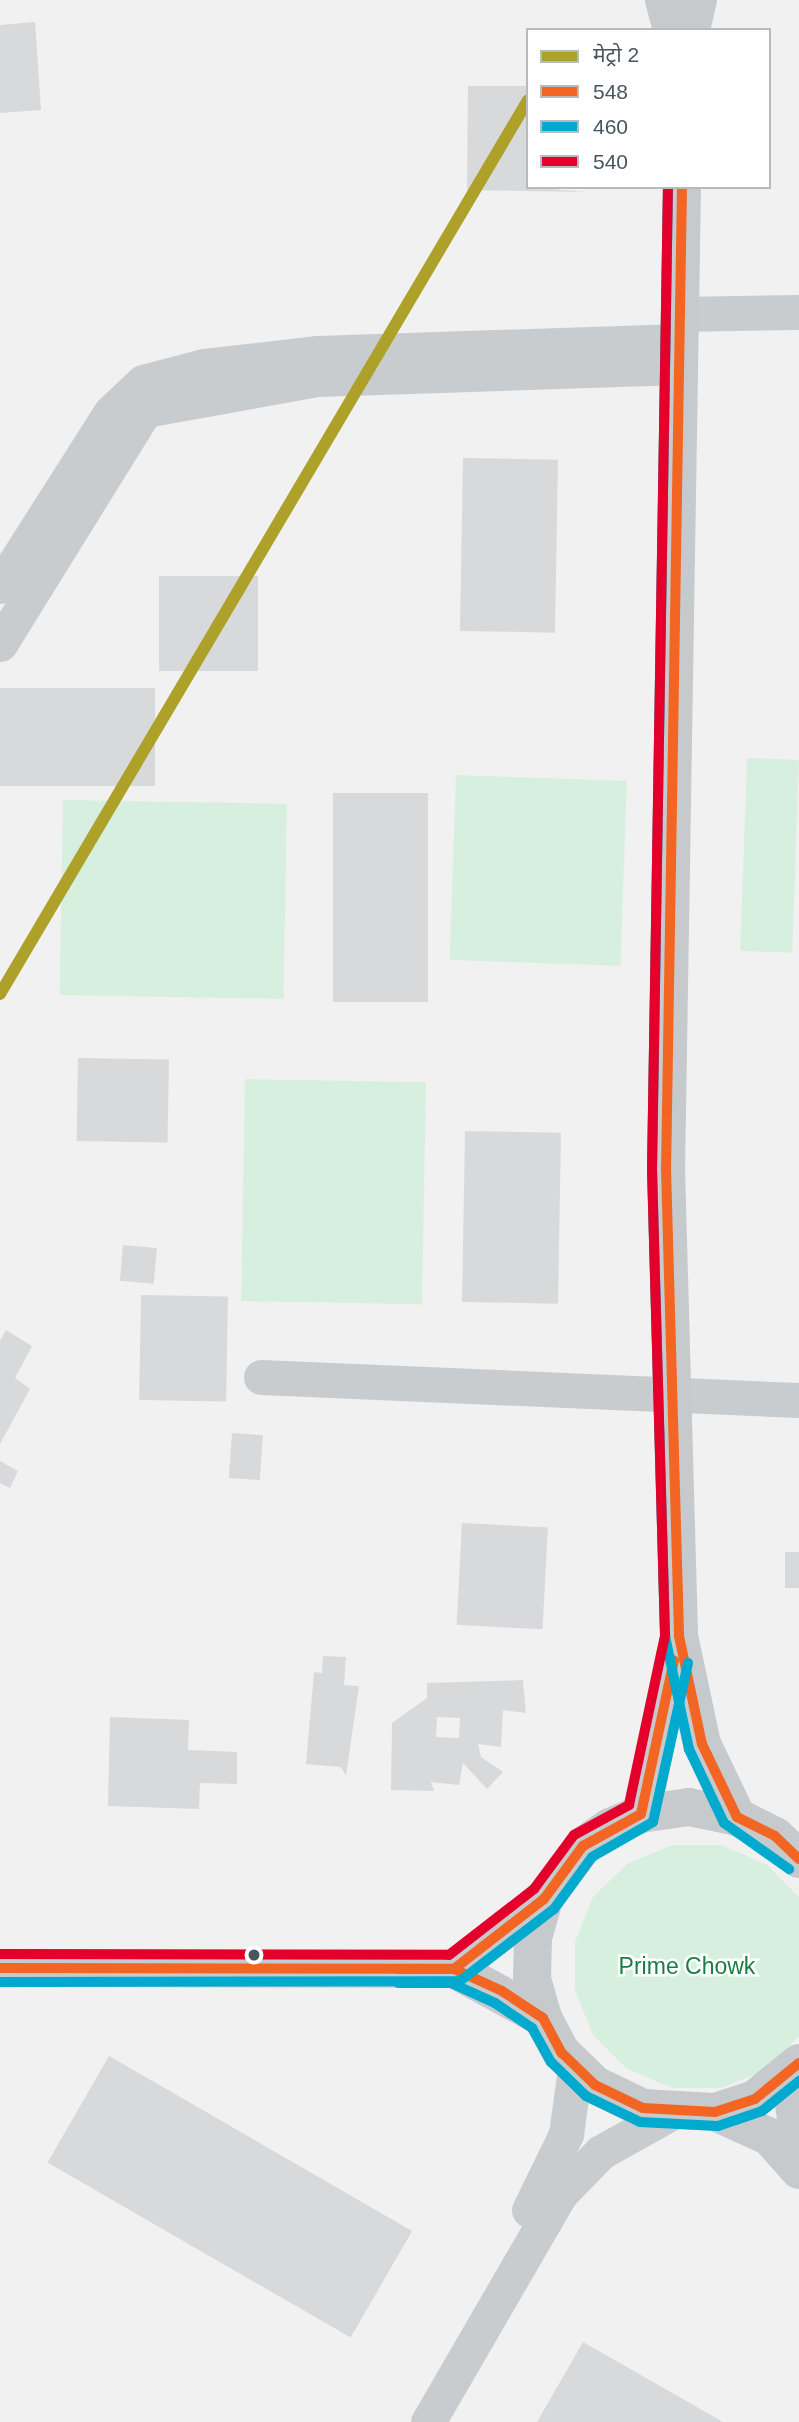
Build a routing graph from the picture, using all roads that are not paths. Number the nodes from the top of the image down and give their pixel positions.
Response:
1 (664, 0) edge
2 (698, 0) edge
3 (671, 28) edge
4 (691, 28) edge
5 (682, 189) edge
6 (799, 312) edge
7 (679, 341) junction
8 (0, 532) edge
9 (35, 533) junction
10 (0, 586) edge
11 (0, 644) edge
12 (261, 1377) dead end
13 (674, 1399) junction
14 (799, 1399) edge
15 (679, 1636) junction
16 (641, 1814) junction
17 (737, 1817) junction
18 (799, 1859) edge
19 (544, 1899) junction
20 (0, 1968) edge
21 (454, 1969) junction
22 (543, 2018) junction
23 (575, 2068) junction
24 (794, 2069) edge
25 (715, 2112) junction
26 (669, 2114) junction
27 (799, 2136) edge
28 (799, 2170) edge
29 (405, 2422) edge
30 (428, 2422) edge

1 - 3 main road
2 - 4 main road
5 - 7 main road
6 - 7 street
7 - 9 street
7 - 11 street
7 - 13 main road
8 - 9 street
9 - 10 street
12 - 13 street
13 - 14 street
13 - 15 main road
15 - 16 main road
15 - 17 main road
16 - 17 main road
16 - 19 main road
17 - 18 main road
19 - 21 main road
19 - 22 main road
20 - 21 main road
21 - 22 main road
22 - 23 main road
23 - 26 main road
23 - 29 street
24 - 25 main road
24 - 27 main road
25 - 26 main road
25 - 28 main road
26 - 30 street

